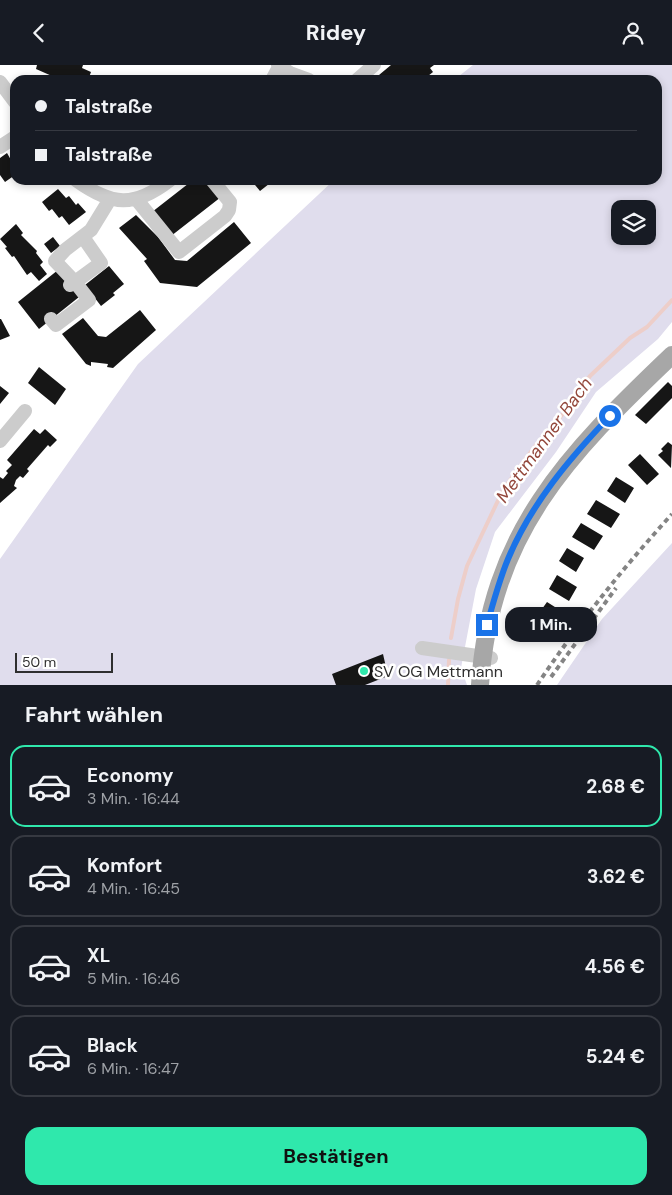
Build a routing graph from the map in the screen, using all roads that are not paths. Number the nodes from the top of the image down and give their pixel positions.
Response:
1 (374, 65) edge
2 (280, 66) edge
3 (296, 75) edge
4 (363, 75) edge
5 (0, 82) edge
6 (10, 96) edge
7 (83, 185) edge
8 (163, 185) edge
9 (216, 185) edge
10 (110, 199) junction
11 (137, 200) junction
12 (83, 237) junction
13 (72, 284) junction
14 (51, 319) dead end
15 (672, 355) edge
16 (25, 411) dead end
17 (0, 441) edge
18 (422, 648) dead end
19 (487, 658) junction
20 (480, 685) edge

1 - 4 street
2 - 3 street
5 - 6 street
7 - 10 street
8 - 11 street
9 - 11 street
10 - 11 street
10 - 12 street
12 - 13 street
12 - 13 street
13 - 14 street
15 - 19 main road
16 - 17 street
18 - 19 street
19 - 20 main road

